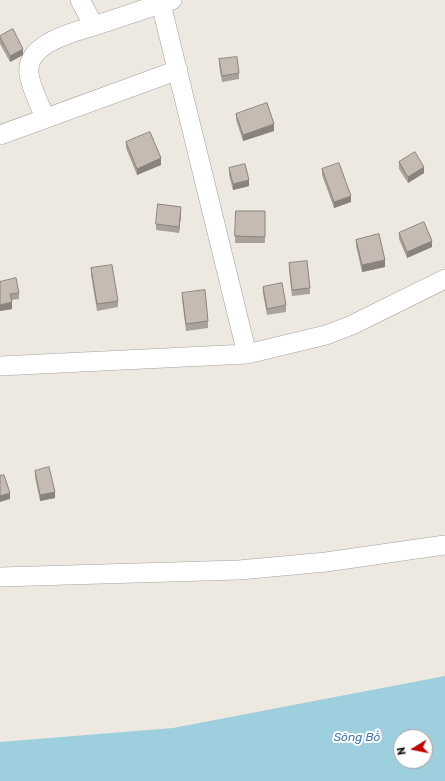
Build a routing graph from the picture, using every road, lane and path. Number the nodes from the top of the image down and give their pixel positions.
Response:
1 (80, 0) edge
2 (166, 2) edge
3 (94, 26) junction
4 (178, 70) junction
5 (45, 118) junction
6 (0, 135) edge
7 (445, 279) edge
8 (247, 354) junction
9 (0, 366) edge
10 (445, 545) edge
11 (0, 577) edge

1 - 3 street
2 - 3 street
2 - 4 street
3 - 5 street
4 - 5 street
4 - 8 street
5 - 6 street
7 - 8 street
8 - 9 street
10 - 11 street

